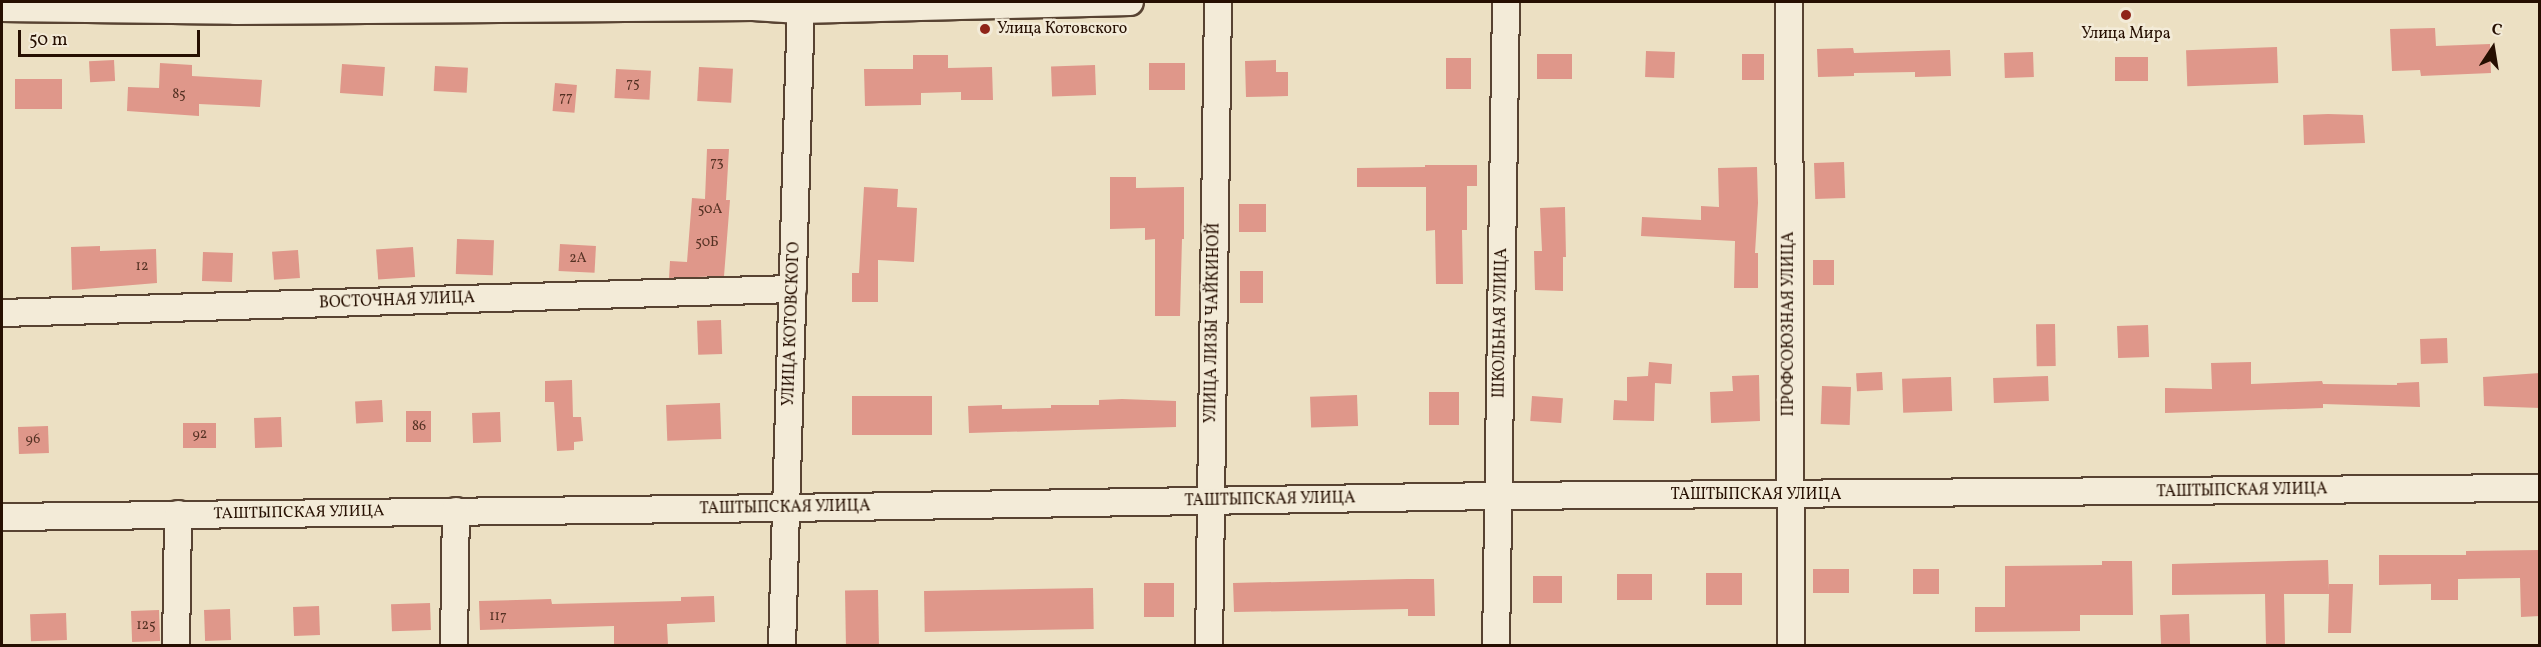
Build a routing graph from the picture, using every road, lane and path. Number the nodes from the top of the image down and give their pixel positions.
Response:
1 (1130, 2) edge
2 (1218, 2) edge
3 (1506, 2) edge
4 (1789, 2) edge
5 (235, 6) edge
6 (801, 6) edge
7 (2, 8) edge
8 (793, 289) junction
9 (2, 313) edge
10 (2540, 488) edge
11 (1789, 495) junction
12 (1498, 496) junction
13 (1211, 500) junction
14 (786, 508) junction
15 (456, 511) junction
16 (178, 514) junction
17 (2, 517) edge
18 (176, 645) edge
19 (454, 645) edge
20 (782, 645) edge
21 (1209, 645) edge
22 (1496, 645) edge
23 (1791, 645) edge

1 - 6 street
2 - 13 street, УЛИЦА ЛИЗЫ ЧАЙКИНОЙ
3 - 12 street, ШКОЛЬНАЯ УЛИЦА
4 - 11 street, ПРОФСОЮЗНАЯ УЛИЦА
5 - 6 street
5 - 7 street
6 - 8 street, УЛИЦА КОТОВСКОГО
8 - 9 street, ВОСТОЧНАЯ УЛИЦА
8 - 14 street, УЛИЦА КОТОВСКОГО
10 - 11 street, ТАШТЫПСКАЯ УЛИЦА
11 - 12 street, ТАШТЫПСКАЯ УЛИЦА
11 - 23 street, ПРОФСОЮЗНАЯ УЛИЦА
12 - 13 street, ТАШТЫПСКАЯ УЛИЦА
12 - 22 street, ШКОЛЬНАЯ УЛИЦА
13 - 14 street, ТАШТЫПСКАЯ УЛИЦА
13 - 21 street, УЛИЦА ЛИЗЫ ЧАЙКИНОЙ
14 - 15 street, ТАШТЫПСКАЯ УЛИЦА
14 - 20 street, УЛИЦА КОТОВСКОГО
15 - 16 street, ТАШТЫПСКАЯ УЛИЦА
15 - 19 street
16 - 17 street, ТАШТЫПСКАЯ УЛИЦА
16 - 18 street

